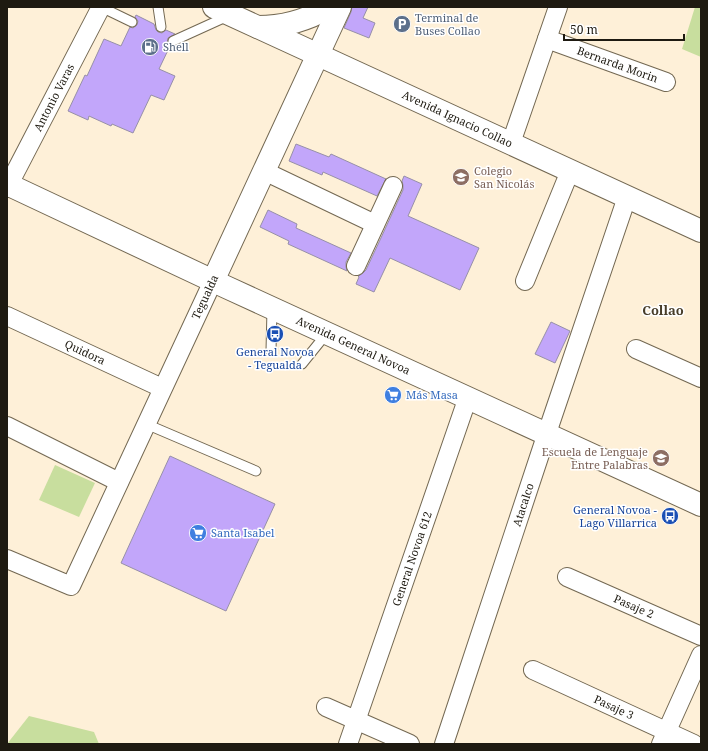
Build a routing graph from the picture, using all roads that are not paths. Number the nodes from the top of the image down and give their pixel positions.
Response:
1 (101, 7) edge
2 (158, 7) edge
3 (329, 7) edge
4 (340, 7) edge
5 (558, 7) edge
6 (223, 11) edge
7 (132, 22) dead end
8 (161, 27) dead end
9 (258, 27) junction
10 (547, 40) junction
11 (173, 41) dead end
12 (318, 55) junction
13 (666, 82) dead end
14 (511, 143) junction
15 (264, 171) junction
16 (570, 171) junction
17 (8, 186) edge
18 (393, 186) dead end
19 (627, 197) junction
20 (375, 224) junction
21 (701, 231) edge
22 (356, 266) dead end
23 (213, 281) junction
24 (525, 281) dead end
25 (272, 308) junction
26 (7, 316) edge
27 (327, 333) junction
28 (636, 349) dead end
29 (271, 351) dead end
30 (302, 364) dead end
31 (701, 378) edge
32 (162, 388) junction
33 (468, 397) junction
34 (146, 424) junction
35 (7, 426) edge
36 (547, 433) junction
37 (256, 471) dead end
38 (119, 482) junction
39 (701, 505) edge
40 (7, 559) edge
41 (567, 577) dead end
42 (701, 636) edge
43 (701, 655) edge
44 (533, 670) dead end
45 (326, 707) dead end
46 (355, 720) junction
47 (664, 738) edge
48 (406, 743) edge
49 (348, 744) edge
50 (444, 744) edge
51 (694, 744) edge

1 - 7 lane
1 - 17 street, Antonio Varas
2 - 8 lane
3 - 9 main road
4 - 12 main road, Tegualda
5 - 10 street
6 - 9 main road, Avenida Ignacio Collao
6 - 11 lane
9 - 12 main road, Avenida Ignacio Collao
10 - 13 street, Bernarda Morin
10 - 14 street
12 - 14 main road, Avenida Ignacio Collao
12 - 15 main road, Tegualda
14 - 16 main road, Avenida Ignacio Collao
15 - 20 street
15 - 23 main road, Tegualda
16 - 19 main road, Avenida Ignacio Collao
16 - 24 street
17 - 23 main road, Avenida General Novoa
18 - 20 street
19 - 21 main road, Avenida Ignacio Collao
19 - 36 street, Atacalco
20 - 22 street
23 - 25 main road, Avenida General Novoa
23 - 32 street, Tegualda
25 - 27 main road, Avenida General Novoa
25 - 29 lane
26 - 32 street, Quidora
27 - 30 lane
27 - 33 main road, Avenida General Novoa
28 - 31 street
32 - 34 street, Tegualda
33 - 36 main road, Avenida General Novoa
33 - 46 street, General Novoa 612
34 - 37 lane
34 - 38 street, Tegualda
35 - 38 street
36 - 39 main road, Avenida General Novoa
36 - 50 street, Atacalco
38 - 40 street, Tegualda
41 - 42 street, Pasaje 2
43 - 47 street
44 - 47 street, Pasaje 3
45 - 46 street
46 - 48 street
46 - 49 street, General Novoa 612
47 - 51 street, Pasaje 3

